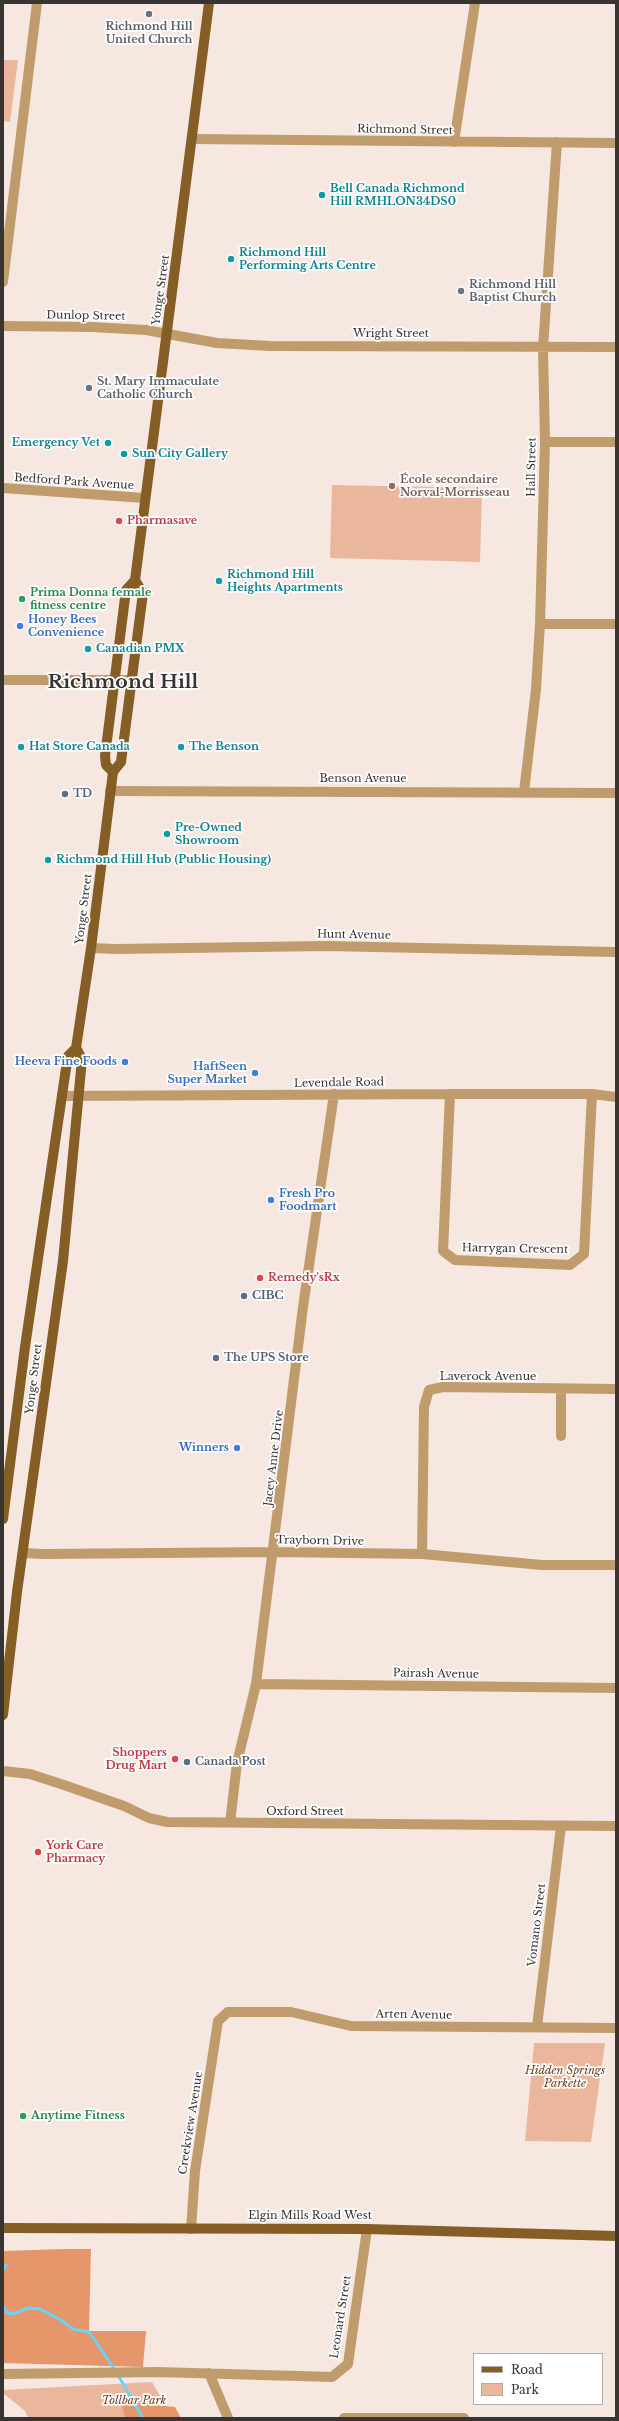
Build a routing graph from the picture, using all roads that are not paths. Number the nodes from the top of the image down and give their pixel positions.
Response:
1 (37, 3) edge
2 (209, 3) edge
3 (475, 3) edge
4 (193, 139) junction
5 (454, 142) junction
6 (557, 142) junction
7 (616, 143) edge
8 (3, 282) edge
9 (3, 326) edge
10 (167, 335) junction
11 (616, 347) edge
12 (543, 348) junction
13 (545, 442) junction
14 (616, 442) edge
15 (3, 488) edge
16 (144, 498) junction
17 (135, 580) junction
18 (540, 624) junction
19 (616, 624) edge
20 (3, 680) edge
21 (132, 680) junction
22 (114, 681) junction
23 (113, 772) junction
24 (110, 791) junction
25 (524, 792) junction
26 (616, 793) edge
27 (91, 948) junction
28 (616, 952) edge
29 (76, 1048) junction
30 (334, 1094) junction
31 (450, 1094) junction
32 (592, 1094) junction
33 (62, 1096) junction
34 (79, 1097) junction
35 (616, 1097) edge
36 (616, 1389) edge
37 (561, 1390) junction
38 (561, 1436) dead end
39 (3, 1519) edge
40 (24, 1552) junction
41 (274, 1552) junction
42 (422, 1554) junction
43 (616, 1565) edge
44 (256, 1684) junction
45 (616, 1688) edge
46 (3, 1715) edge
47 (3, 1771) edge
48 (230, 1823) junction
49 (561, 1826) junction
50 (616, 1826) edge
51 (218, 2022) joint
52 (537, 2027) junction
53 (616, 2028) edge
54 (3, 2228) edge
55 (191, 2229) junction
56 (367, 2229) junction
57 (616, 2236) edge
58 (209, 2372) junction
59 (3, 2374) edge
60 (228, 2418) edge
61 (344, 2418) edge
62 (464, 2418) edge

1 - 8 street
2 - 4 main road, Yonge Street
3 - 5 street
4 - 5 street, Richmond Street
4 - 10 main road, Yonge Street
5 - 6 street, Richmond Street
6 - 7 street, Richmond Street
6 - 12 street, Hall Street
9 - 10 street, Dunlop Street
10 - 12 street, Wright Street
10 - 16 main road, Yonge Street
11 - 12 street, Wright Street
12 - 13 street, Hall Street
13 - 14 street
13 - 18 street, Hall Street
15 - 16 street, Bedford Park Avenue
16 - 17 main road, Yonge Street
17 - 21 main road, Yonge Street
17 - 22 main road, Yonge Street
18 - 19 street
18 - 25 street, Hall Street
20 - 22 street
21 - 22 street
21 - 23 main road, Yonge Street
22 - 23 main road, Yonge Street
23 - 24 main road, Yonge Street
24 - 25 street, Benson Avenue
24 - 27 main road, Yonge Street
25 - 26 street, Benson Avenue
27 - 28 street, Hunt Avenue
27 - 29 main road, Yonge Street
29 - 33 main road, Yonge Street
29 - 34 main road, Yonge Street
30 - 31 street, Levendale Road
30 - 34 street, Levendale Road
30 - 41 street, Jacey Anne Drive
31 - 32 street, Levendale Road
31 - 32 street, Harrygan Crescent
32 - 35 street, Levendale Road
33 - 34 street, Levendale Road
33 - 39 main road, Yonge Street
34 - 40 main road, Yonge Street
36 - 37 street, Laverock Avenue
37 - 38 street
37 - 42 street, Laverock Avenue
40 - 41 street, Trayborn Drive
40 - 46 main road, Yonge Street
41 - 42 street, Trayborn Drive
41 - 44 street, Jacey Anne Drive
42 - 43 street, Trayborn Drive
44 - 45 street, Pairash Avenue
44 - 48 street, Jacey Anne Drive
47 - 48 street, Oxford Street
48 - 49 street, Oxford Street
49 - 50 street, Oxford Street
49 - 52 street, Vomano Street
51 - 52 street, Arten Avenue
51 - 55 street, Creekview Avenue
52 - 53 street, Arten Avenue
54 - 55 main road, Elgin Mills Road West
55 - 56 main road, Elgin Mills Road West
56 - 57 main road, Elgin Mills Road West
56 - 58 street, Leonard Street
58 - 59 street, Leonard Street
58 - 60 street
61 - 62 street

